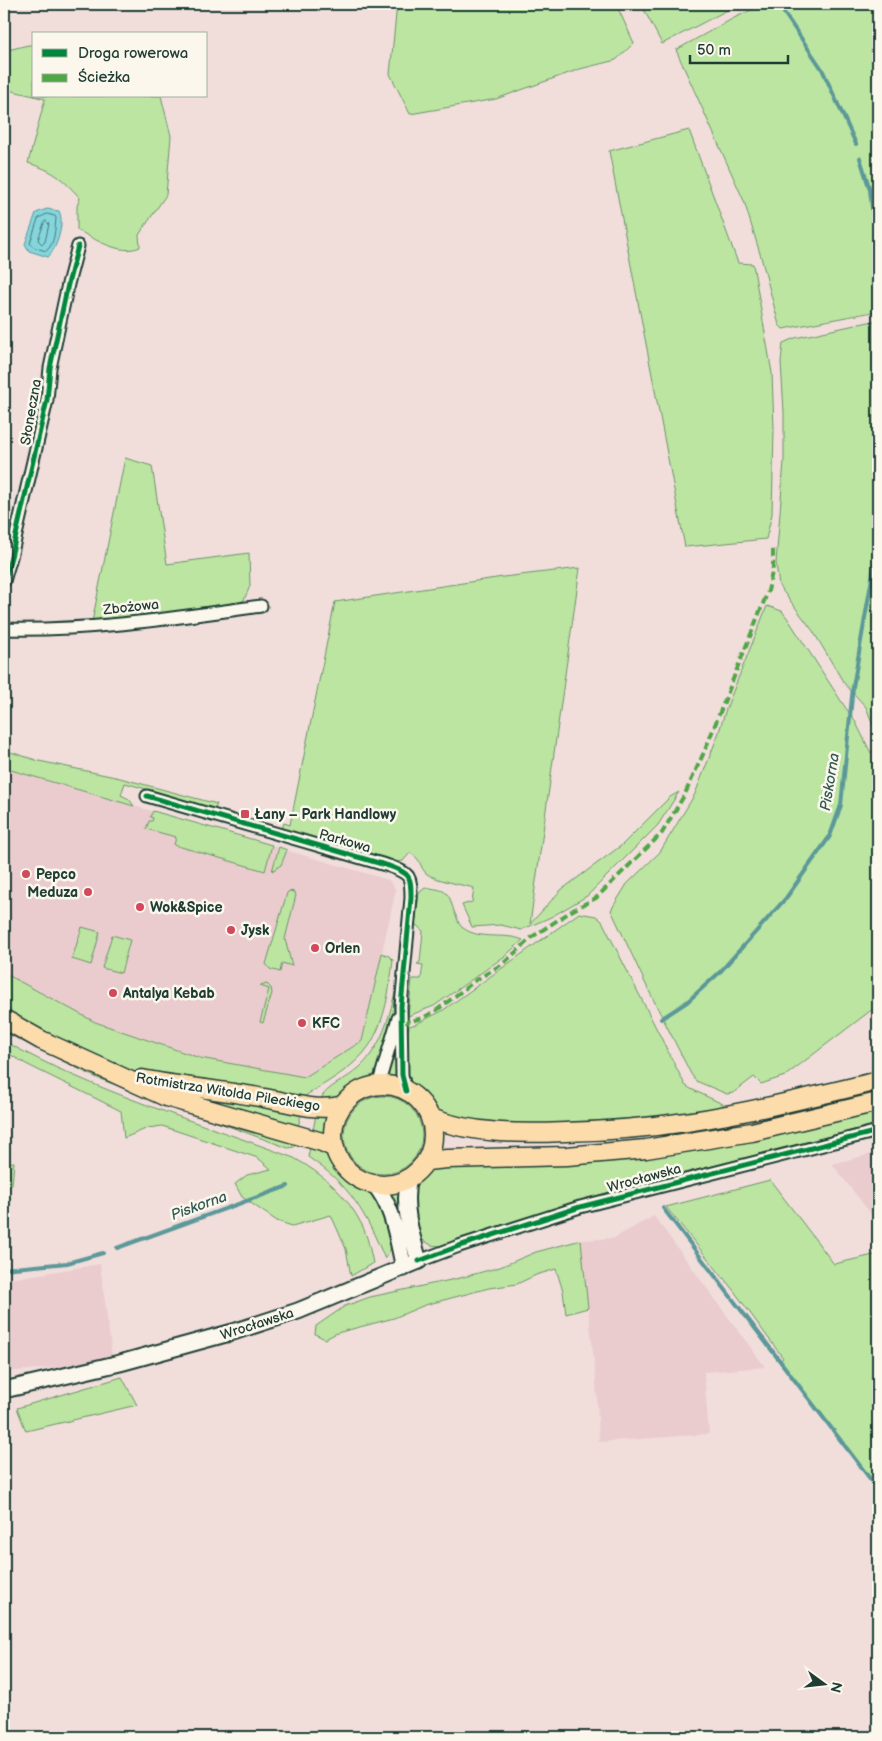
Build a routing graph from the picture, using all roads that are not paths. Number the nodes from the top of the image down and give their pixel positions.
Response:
1 (78, 246) dead end
2 (4, 581) edge
3 (261, 606) dead end
4 (4, 629) edge
5 (147, 796) dead end
6 (401, 1006) junction
7 (4, 1019) edge
8 (113, 1073) junction
9 (878, 1081) edge
10 (378, 1086) junction
11 (406, 1091) junction
12 (878, 1102) edge
13 (343, 1105) junction
14 (431, 1118) junction
15 (878, 1131) edge
16 (335, 1148) junction
17 (426, 1161) junction
18 (409, 1177) junction
19 (374, 1184) junction
20 (419, 1261) junction
21 (404, 1268) junction
22 (4, 1390) edge

1 - 2 street, Słoneczna
3 - 4 street, Zbożowa
5 - 6 street, Parkowa
6 - 10 street
6 - 11 street
7 - 8 main road, Rotmistrza Witolda Pileckiego
8 - 13 main road, Rotmistrza Witolda Pileckiego
8 - 16 main road, Rotmistrza Witolda Pileckiego
9 - 14 main road
10 - 11 main road
10 - 13 main road
11 - 14 main road
12 - 17 main road
13 - 16 main road
14 - 17 main road
15 - 20 street, Wrocławska
16 - 19 main road
17 - 18 main road
18 - 19 main road
18 - 20 main road
19 - 21 main road
20 - 21 main road, Wrocławska
21 - 22 main road, Wrocławska

